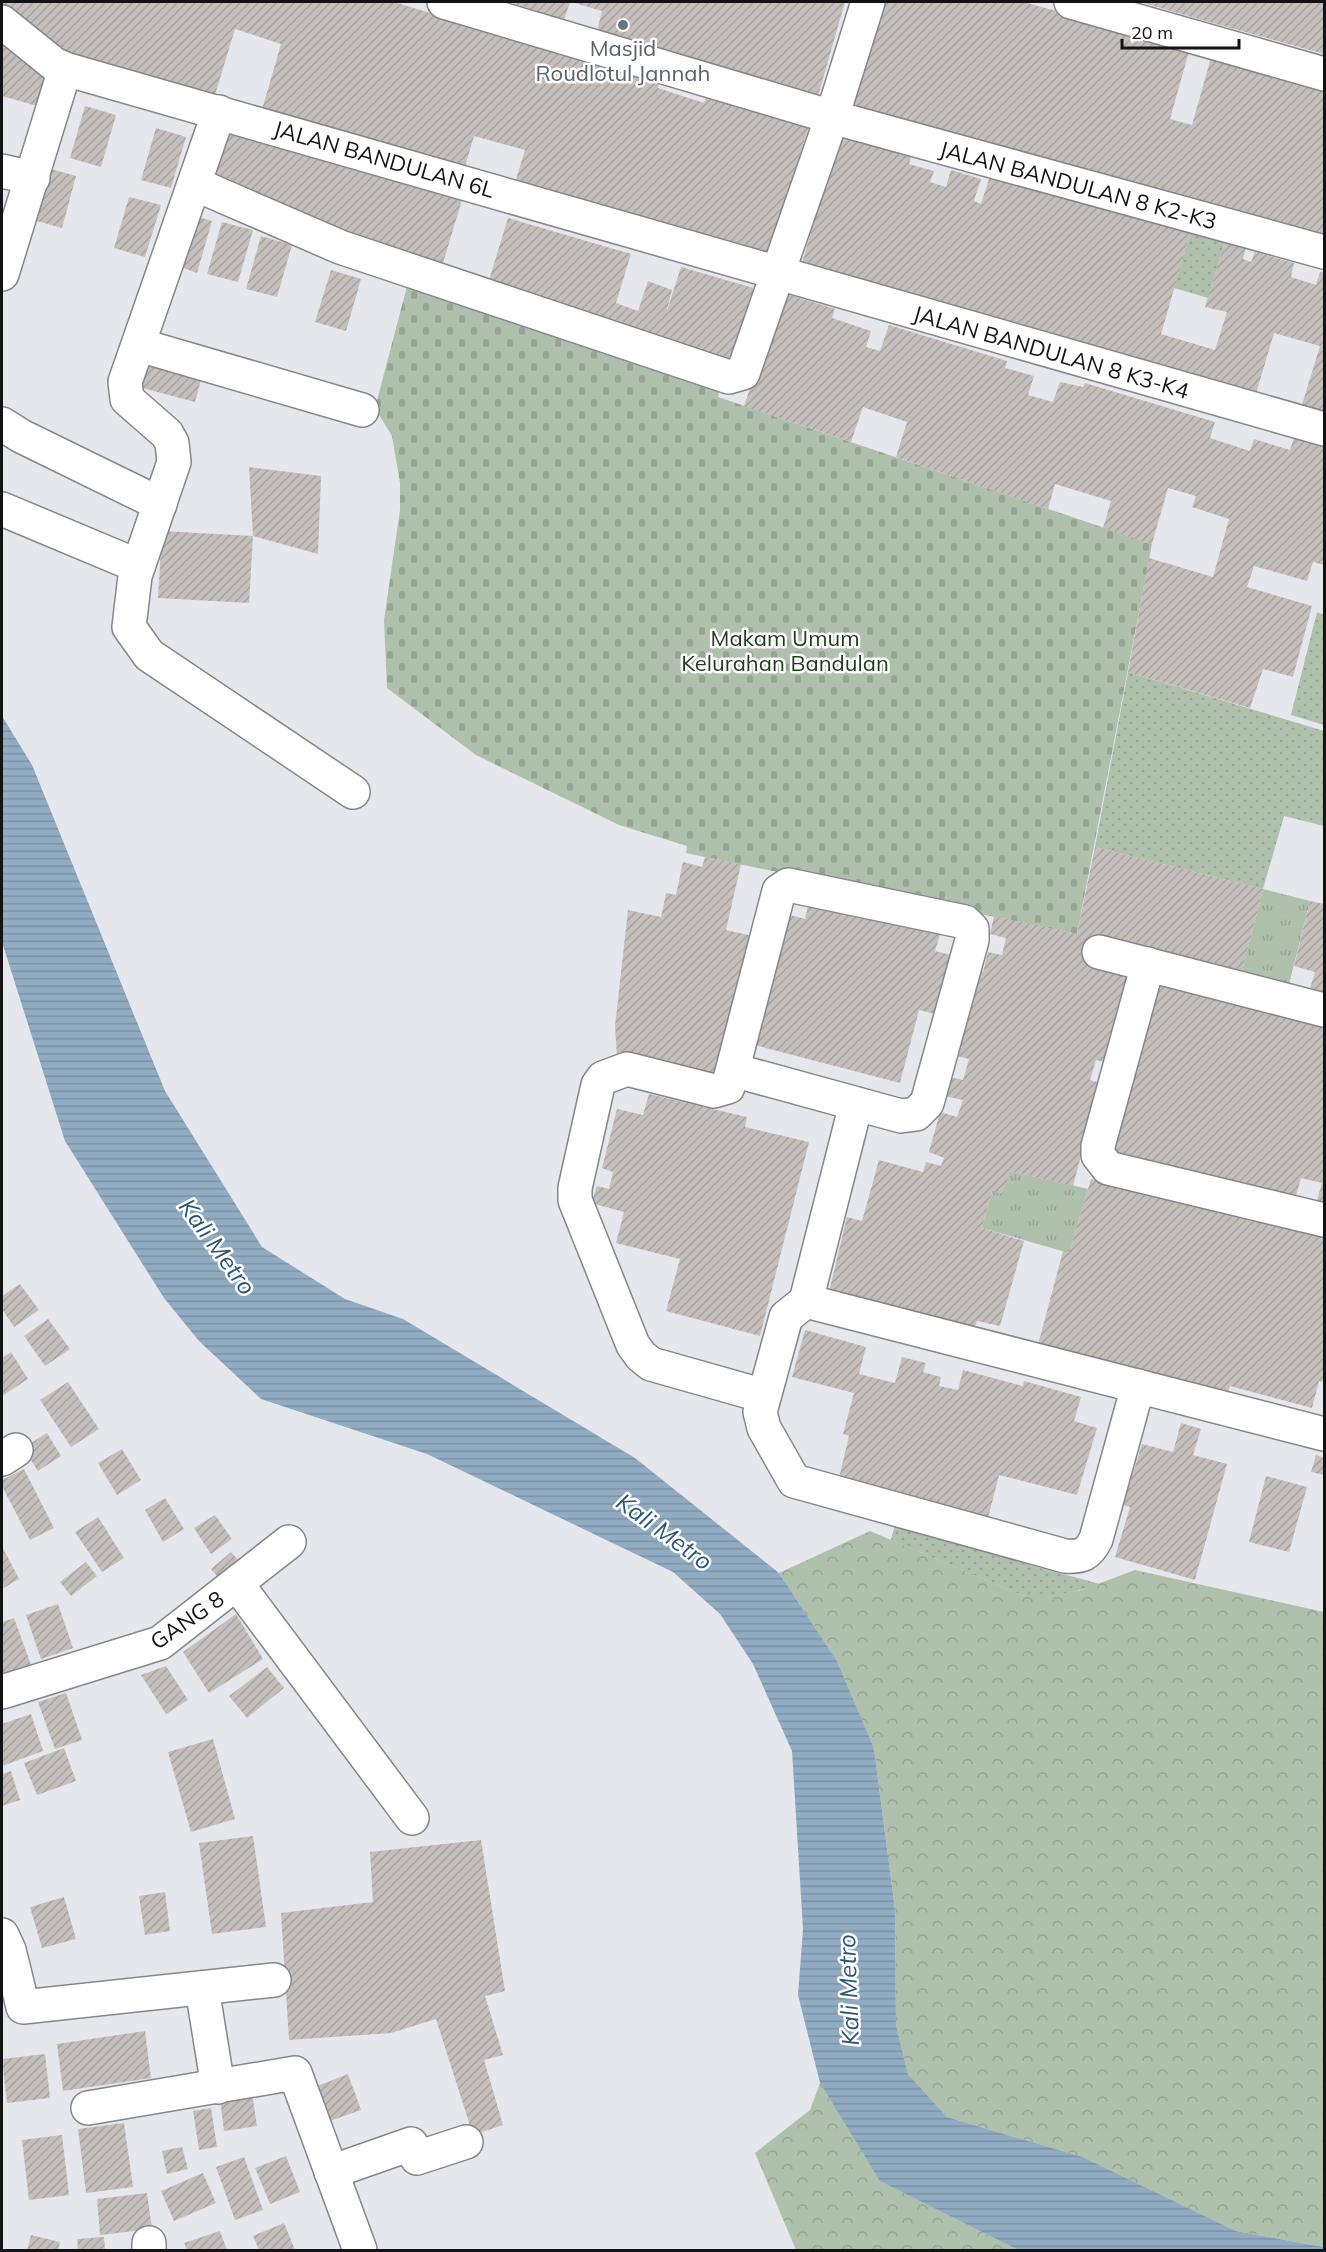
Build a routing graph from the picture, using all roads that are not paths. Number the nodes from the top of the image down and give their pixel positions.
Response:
1 (444, 2) edge
2 (868, 2) edge
3 (1071, 2) edge
4 (2, 22) edge
5 (65, 69) junction
6 (1324, 74) edge
7 (219, 112) junction
8 (832, 117) junction
9 (2, 171) edge
10 (33, 178) junction
11 (195, 184) junction
12 (1324, 252) edge
13 (2, 274) edge
14 (778, 274) junction
15 (139, 345) junction
16 (362, 410) dead end
17 (2, 424) edge
18 (1324, 429) edge
19 (160, 504) junction
20 (2, 508) edge
21 (138, 566) junction
22 (353, 792) dead end
23 (1099, 952) dead end
24 (1148, 964) junction
25 (1324, 1010) edge
26 (733, 1070) junction
27 (856, 1104) junction
28 (1324, 1220) edge
29 (806, 1301) junction
30 (1138, 1386) junction
31 (764, 1396) junction
32 (1324, 1434) edge
33 (290, 1542) dead end
34 (237, 1584) junction
35 (2, 1692) edge
36 (412, 1818) dead end
37 (2, 1935) edge
38 (274, 1980) dead end
39 (201, 1988) junction
40 (218, 2087) junction
41 (88, 2108) dead end
42 (466, 2142) dead end
43 (331, 2172) junction
44 (360, 2250) edge

1 - 8 street, JALAN BANDULAN 8 K2-K3
2 - 8 street
3 - 6 street
4 - 5 street, JALAN BANDULAN 6L
5 - 7 street, JALAN BANDULAN 6L
5 - 10 street
7 - 11 street
7 - 14 street, JALAN BANDULAN 6L
8 - 12 street, JALAN BANDULAN 8 K2-K3
8 - 14 street
9 - 10 street
10 - 13 street
11 - 14 street
11 - 15 street
14 - 18 street, JALAN BANDULAN 8 K3-K4
15 - 16 street
15 - 19 street
17 - 19 street
19 - 21 street
20 - 21 street
21 - 22 street
23 - 24 street
24 - 25 street
24 - 28 street
26 - 27 street
26 - 27 street
26 - 31 street
27 - 29 street
29 - 30 street
29 - 31 street
30 - 31 street
30 - 32 street
33 - 34 street, GANG 8
34 - 35 street, GANG 8
34 - 36 street
37 - 39 street
38 - 39 street
39 - 40 street
40 - 41 street
40 - 43 street
42 - 43 street
43 - 44 street

